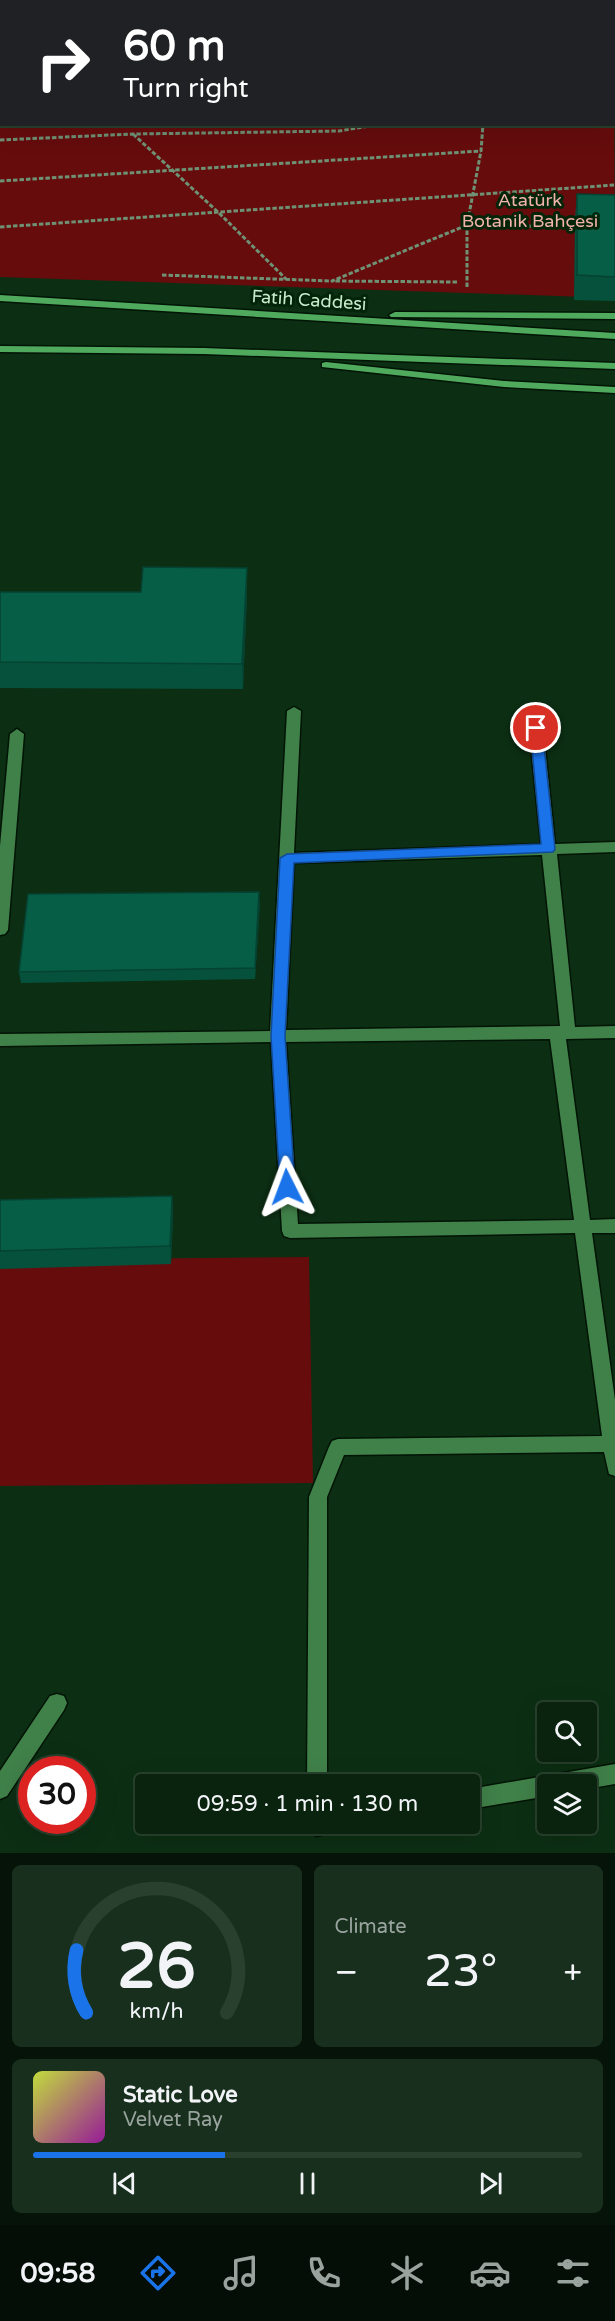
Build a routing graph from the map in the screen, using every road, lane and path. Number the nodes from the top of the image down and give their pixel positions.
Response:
1 (370, 126) edge
2 (483, 126) edge
3 (134, 134) junction
4 (0, 140) edge
5 (481, 151) junction
6 (171, 171) junction
7 (0, 180) edge
8 (615, 185) edge
9 (474, 194) junction
10 (219, 213) junction
11 (468, 225) junction
12 (0, 227) edge
13 (581, 228) edge
14 (155, 275) dead end
15 (286, 279) junction
16 (332, 281) junction
17 (467, 282) junction
18 (467, 290) dead end
19 (0, 298) edge
20 (275, 316) junction
21 (615, 316) edge
22 (615, 336) edge
23 (0, 349) edge
24 (204, 351) junction
25 (615, 366) edge
26 (615, 390) edge
27 (294, 711) dead end
28 (536, 728) dead end
29 (18, 734) dead end
30 (615, 847) edge
31 (548, 849) junction
32 (287, 858) junction
33 (0, 930) edge
34 (563, 1031) junction
35 (615, 1032) edge
36 (278, 1036) junction
37 (0, 1040) edge
38 (583, 1226) junction
39 (615, 1226) edge
40 (613, 1444) edge
41 (615, 1468) edge
42 (57, 1703) dead end
43 (317, 1774) edge
44 (615, 1774) edge
45 (597, 1777) edge
46 (537, 1787) edge
47 (0, 1789) edge
48 (480, 1797) edge

1 - 3 path
2 - 5 path
3 - 4 path
3 - 6 path
5 - 6 path
5 - 9 path
6 - 7 path
6 - 10 path
8 - 9 path
9 - 10 path
9 - 11 path
10 - 12 path
10 - 15 path
11 - 13 path
11 - 16 path
11 - 17 path
14 - 15 path
15 - 16 path
16 - 17 path
17 - 18 path
19 - 20 main road, Fatih Caddesi
20 - 21 main road
20 - 22 main road, Fatih Caddesi
23 - 24 main road
24 - 25 main road
24 - 26 main road
27 - 32 street
28 - 31 street
29 - 33 street
30 - 31 street
31 - 32 street
31 - 34 street
32 - 36 street
34 - 35 street
34 - 36 street
34 - 38 street
36 - 37 street
36 - 38 street
38 - 39 street
38 - 40 street
40 - 41 street
40 - 43 street
42 - 47 street
44 - 45 street
46 - 48 street

